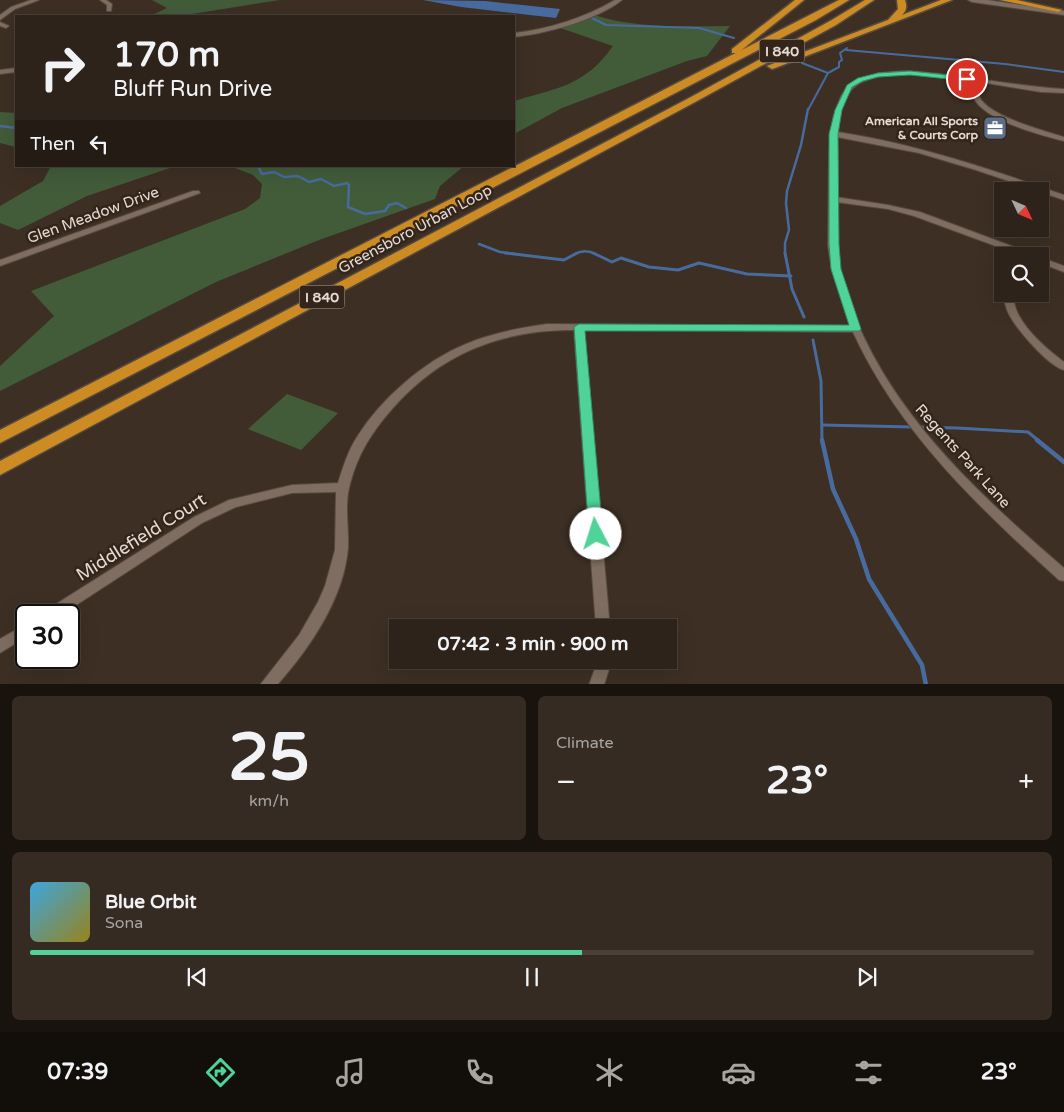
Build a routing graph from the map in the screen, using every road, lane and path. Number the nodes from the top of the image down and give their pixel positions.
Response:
1 (36, 0) edge
2 (103, 0) edge
3 (619, 0) edge
4 (800, 0) edge
5 (845, 0) edge
6 (870, 0) edge
7 (900, 0) edge
8 (948, 0) edge
9 (972, 0) edge
10 (996, 0) edge
11 (1004, 0) edge
12 (109, 10) dead end
13 (1062, 11) edge
14 (0, 18) edge
15 (891, 20) junction
16 (515, 35) edge
17 (15, 70) edge
18 (0, 72) edge
19 (976, 81) junction
20 (686, 84) junction
21 (1064, 91) edge
22 (694, 99) junction
23 (834, 134) junction
24 (1064, 139) edge
25 (196, 193) dead end
26 (1064, 198) edge
27 (832, 199) junction
28 (1003, 247) edge
29 (0, 263) edge
30 (1049, 263) edge
31 (1064, 269) edge
32 (1010, 302) edge
33 (579, 327) junction
34 (855, 329) junction
35 (1064, 367) edge
36 (0, 437) edge
37 (0, 469) edge
38 (343, 487) junction
39 (1064, 576) edge
40 (67, 604) edge
41 (602, 619) edge
42 (15, 637) edge
43 (0, 647) edge
44 (602, 669) edge
45 (268, 684) edge
46 (596, 684) edge

1 - 14 street
2 - 12 street
3 - 16 street
4 - 20 highway
5 - 20 highway, Greensboro Urban Loop / I 840
6 - 22 highway, Greensboro Urban Loop / I 840
7 - 15 highway
8 - 15 highway
9 - 13 main road
10 - 13 main road
11 - 13 highway
15 - 22 highway
17 - 18 street
19 - 21 street, Regents Park Lane
19 - 23 street, Regents Park Lane
19 - 24 street
20 - 36 highway, Greensboro Urban Loop / I 840
22 - 37 highway, Greensboro Urban Loop / I 840
23 - 26 street
23 - 27 street, Regents Park Lane
25 - 29 street, Glen Meadow Drive
27 - 28 street
27 - 34 street, Regents Park Lane
30 - 31 street
32 - 35 street
33 - 34 street
33 - 38 street
33 - 41 street
34 - 39 street, Regents Park Lane
38 - 40 street, Middlefield Court
38 - 45 street
42 - 43 street
44 - 46 street

